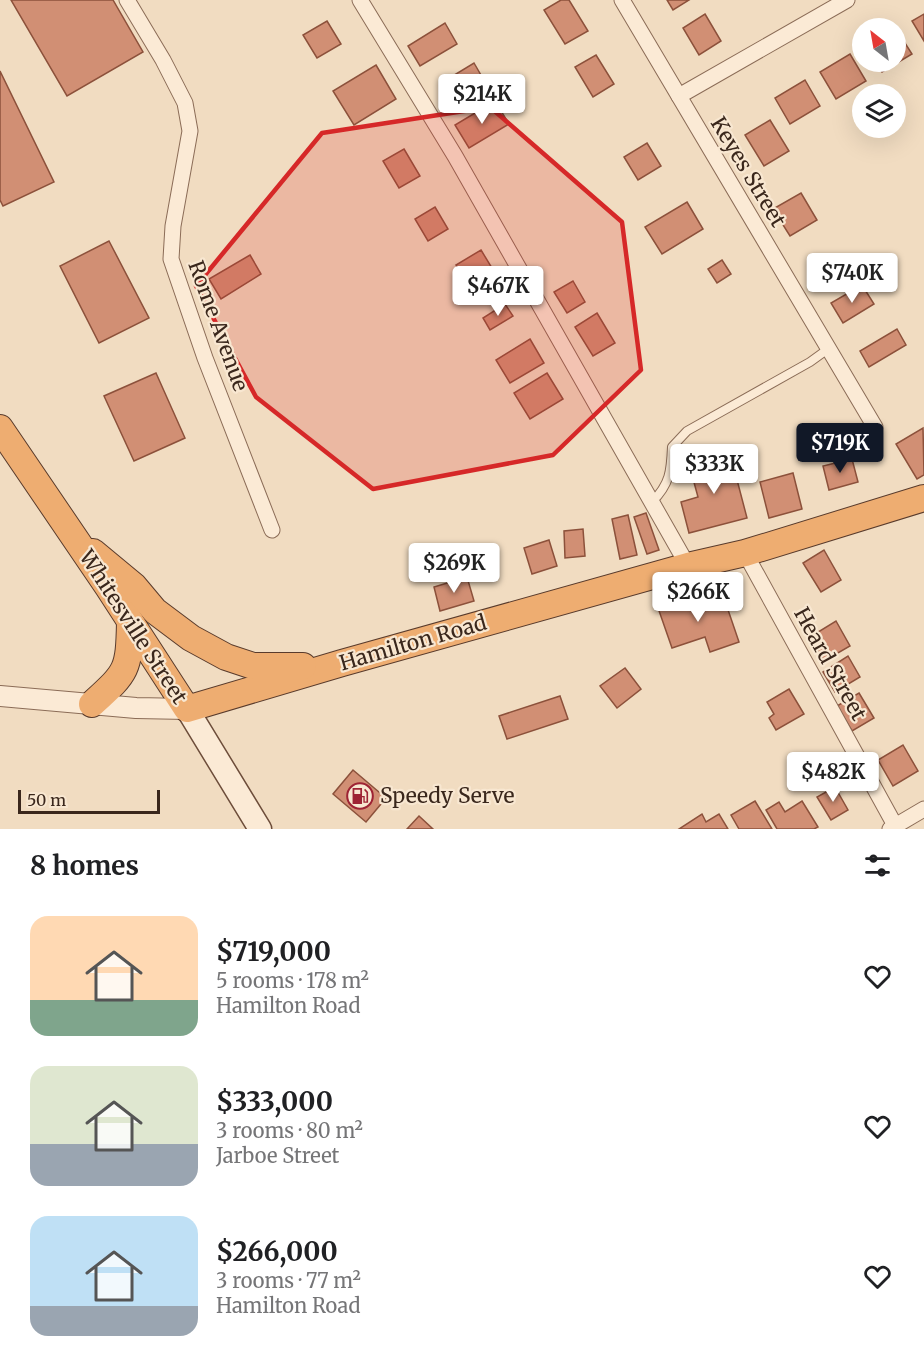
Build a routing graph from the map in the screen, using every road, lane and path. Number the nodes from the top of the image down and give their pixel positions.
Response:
1 (127, 0) edge
2 (360, 0) edge
3 (622, 0) edge
4 (848, 0) edge
5 (679, 96) junction
6 (828, 349) junction
7 (875, 427) dead end
8 (0, 428) edge
9 (924, 498) edge
10 (652, 502) junction
11 (272, 530) dead end
12 (73, 536) junction
13 (745, 553) junction
14 (688, 566) junction
15 (130, 622) junction
16 (342, 663) junction
17 (0, 696) edge
18 (92, 704) junction
19 (187, 709) junction
20 (924, 809) edge
21 (894, 828) edge
22 (260, 829) edge

1 - 11 street, Rome Avenue
2 - 10 street
3 - 5 street, Keyes Street
4 - 5 street
5 - 6 street, Keyes Street
6 - 7 street, Keyes Street
6 - 10 lane
8 - 12 highway, Whitesville Street
9 - 13 highway, Hamilton Road
10 - 14 street
12 - 15 highway, Whitesville Street
12 - 16 highway
13 - 14 highway, Hamilton Road
13 - 21 street, Heard Street
14 - 16 highway, Hamilton Road
15 - 18 highway
15 - 19 highway, Whitesville Street
16 - 19 highway, Hamilton Road
17 - 18 street, Hamilton Road
18 - 19 street, Hamilton Road
19 - 22 main road, Whitesville Street
20 - 21 street

